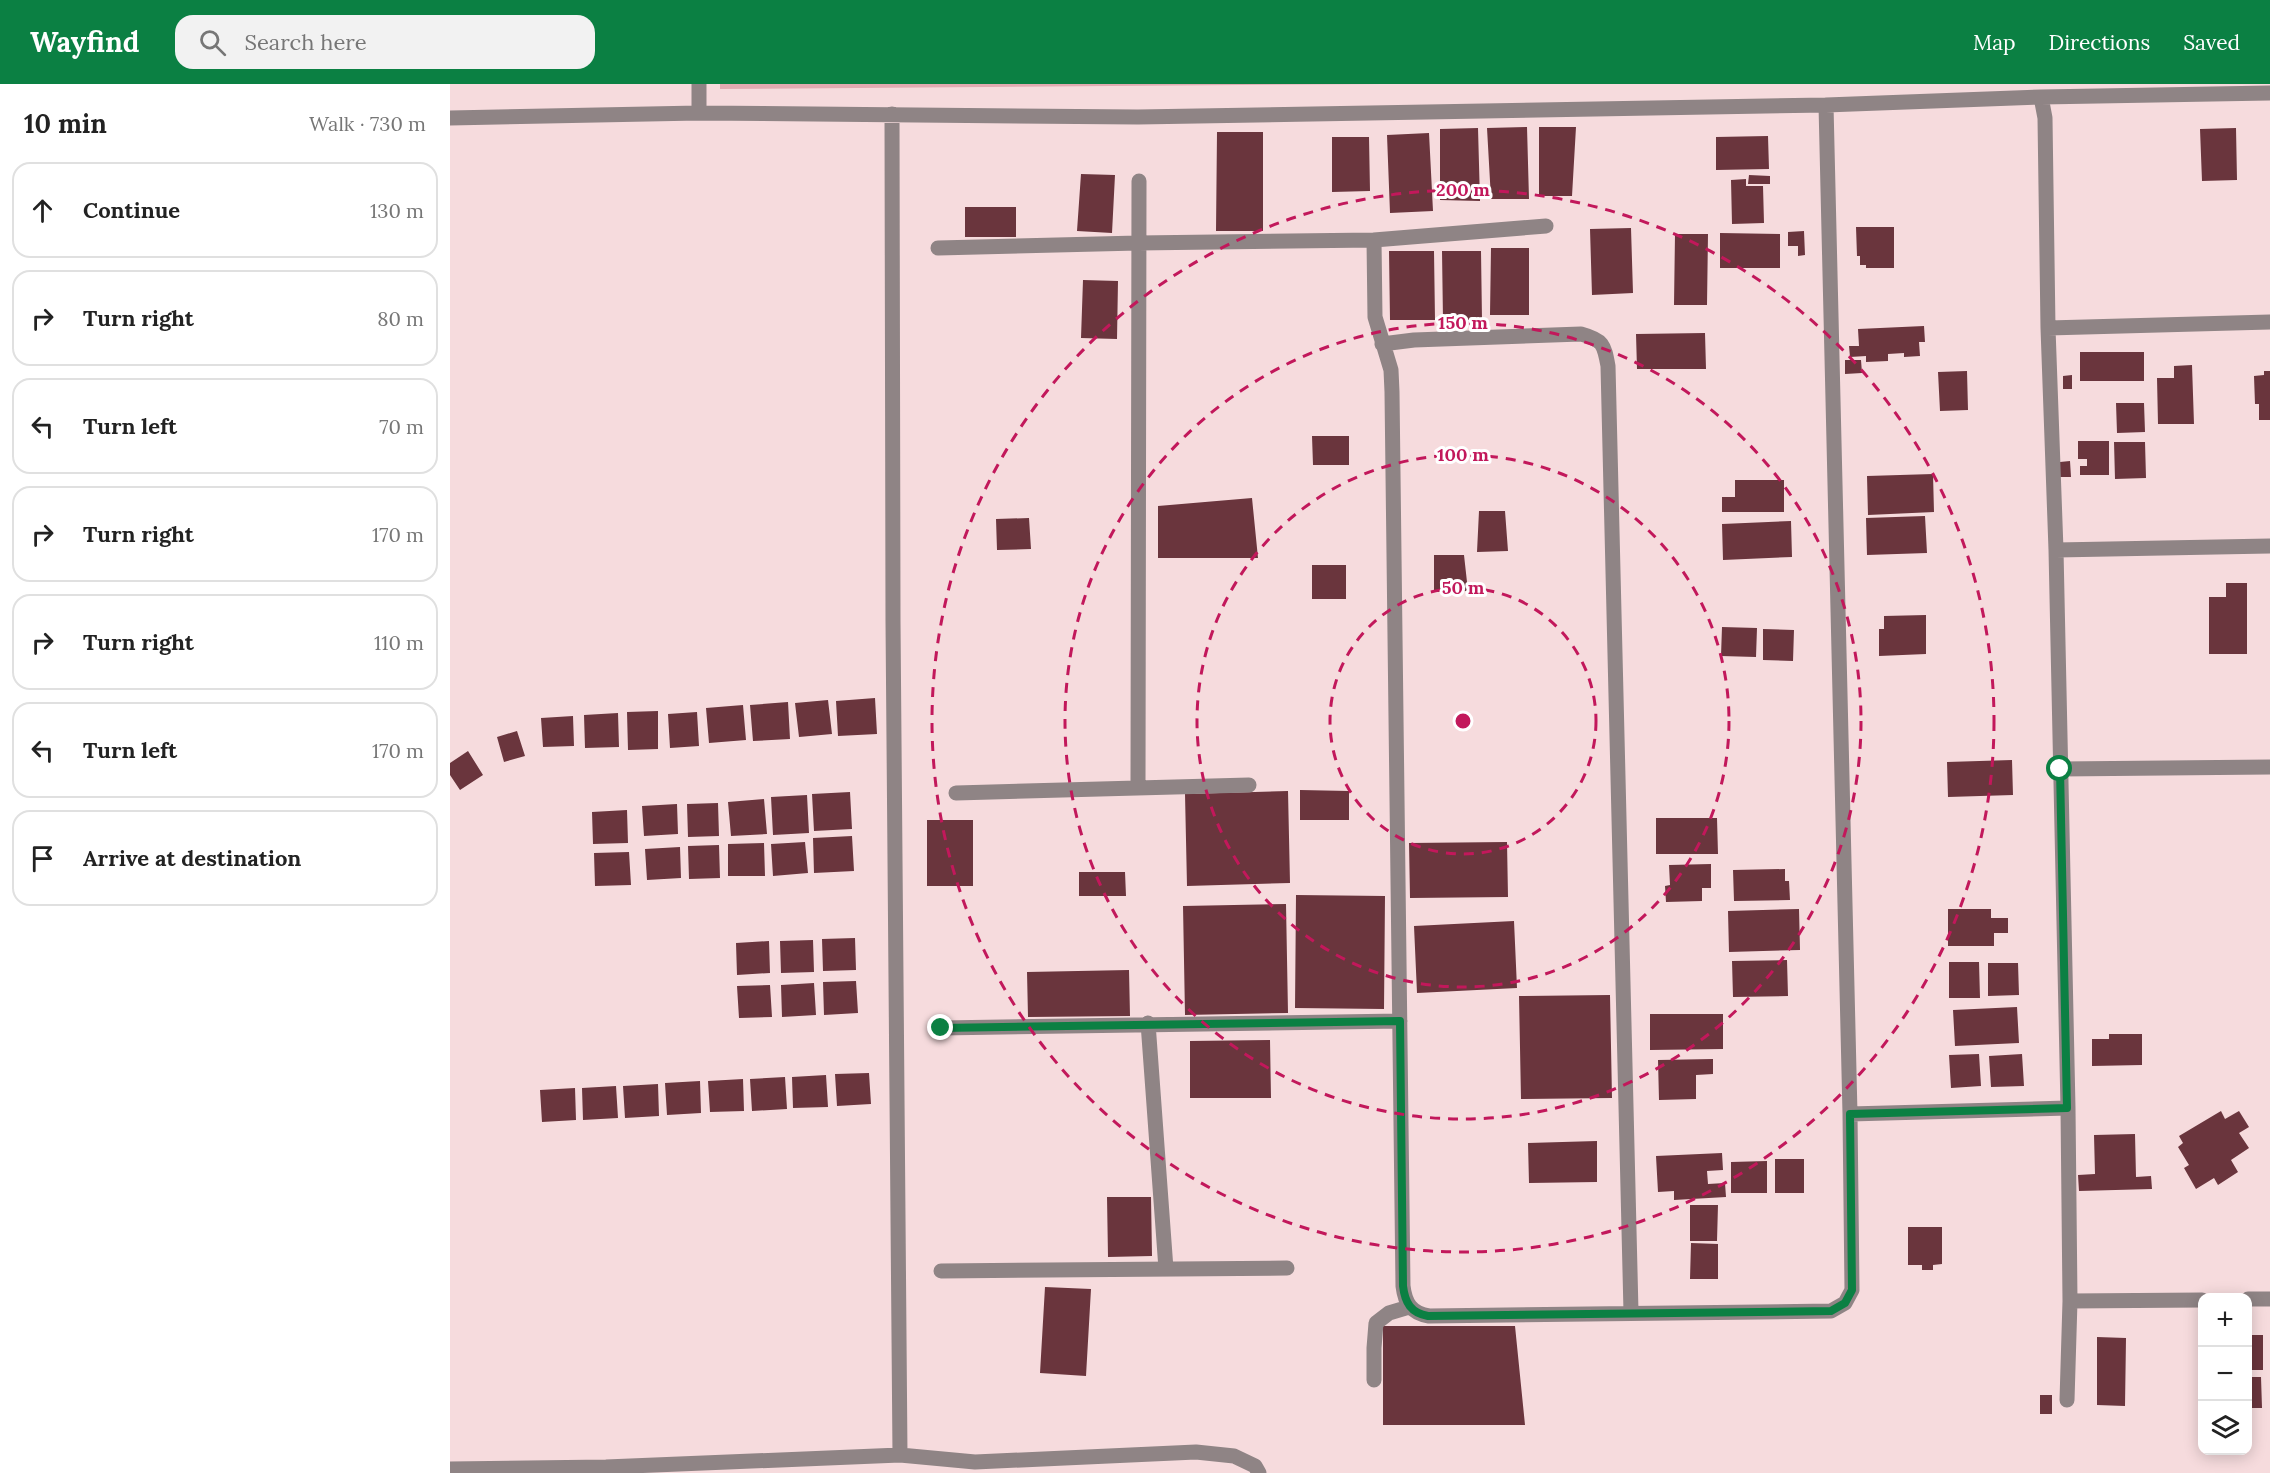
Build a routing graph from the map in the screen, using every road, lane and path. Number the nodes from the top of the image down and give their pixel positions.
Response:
1 (699, 84) edge
2 (2270, 93) edge
3 (2041, 97) junction
4 (1826, 105) junction
5 (699, 113) junction
6 (892, 114) junction
7 (450, 118) edge
8 (1138, 181) dead end
9 (1546, 226) dead end
10 (1374, 240) junction
11 (1138, 243) junction
12 (938, 248) dead end
13 (2270, 322) edge
14 (2048, 328) junction
15 (1382, 344) junction
16 (2270, 546) edge
17 (2056, 550) junction
18 (2270, 767) edge
19 (2060, 769) junction
20 (1249, 784) dead end
21 (1138, 786) junction
22 (956, 793) dead end
23 (1400, 1021) junction
24 (1148, 1023) junction
25 (941, 1028) dead end
26 (2067, 1108) junction
27 (1850, 1114) junction
28 (1287, 1268) dead end
29 (1166, 1269) junction
30 (940, 1271) dead end
31 (2252, 1299) edge
32 (2270, 1299) edge
33 (2198, 1300) edge
34 (2070, 1301) junction
35 (1409, 1307) junction
36 (1631, 1312) junction
37 (1374, 1380) dead end
38 (2067, 1400) dead end
39 (900, 1455) junction
40 (450, 1469) edge
41 (1259, 1473) edge

1 - 5 street
2 - 3 street
3 - 4 street
3 - 14 street
4 - 6 street
4 - 27 street
5 - 6 street
5 - 7 street
6 - 39 street
8 - 11 street
9 - 10 street
10 - 11 street
10 - 15 street
11 - 12 street
11 - 21 street
13 - 14 street
14 - 17 street
15 - 23 street
15 - 36 street
16 - 17 street
17 - 19 street
18 - 19 street
19 - 26 street
20 - 21 street
21 - 22 street
23 - 24 street
23 - 35 street
24 - 25 street
24 - 29 street
26 - 27 street
26 - 34 street
27 - 36 street
28 - 29 street
29 - 30 street
31 - 32 street
33 - 34 street
34 - 38 street
35 - 36 street
35 - 37 street
39 - 40 street
39 - 41 street

